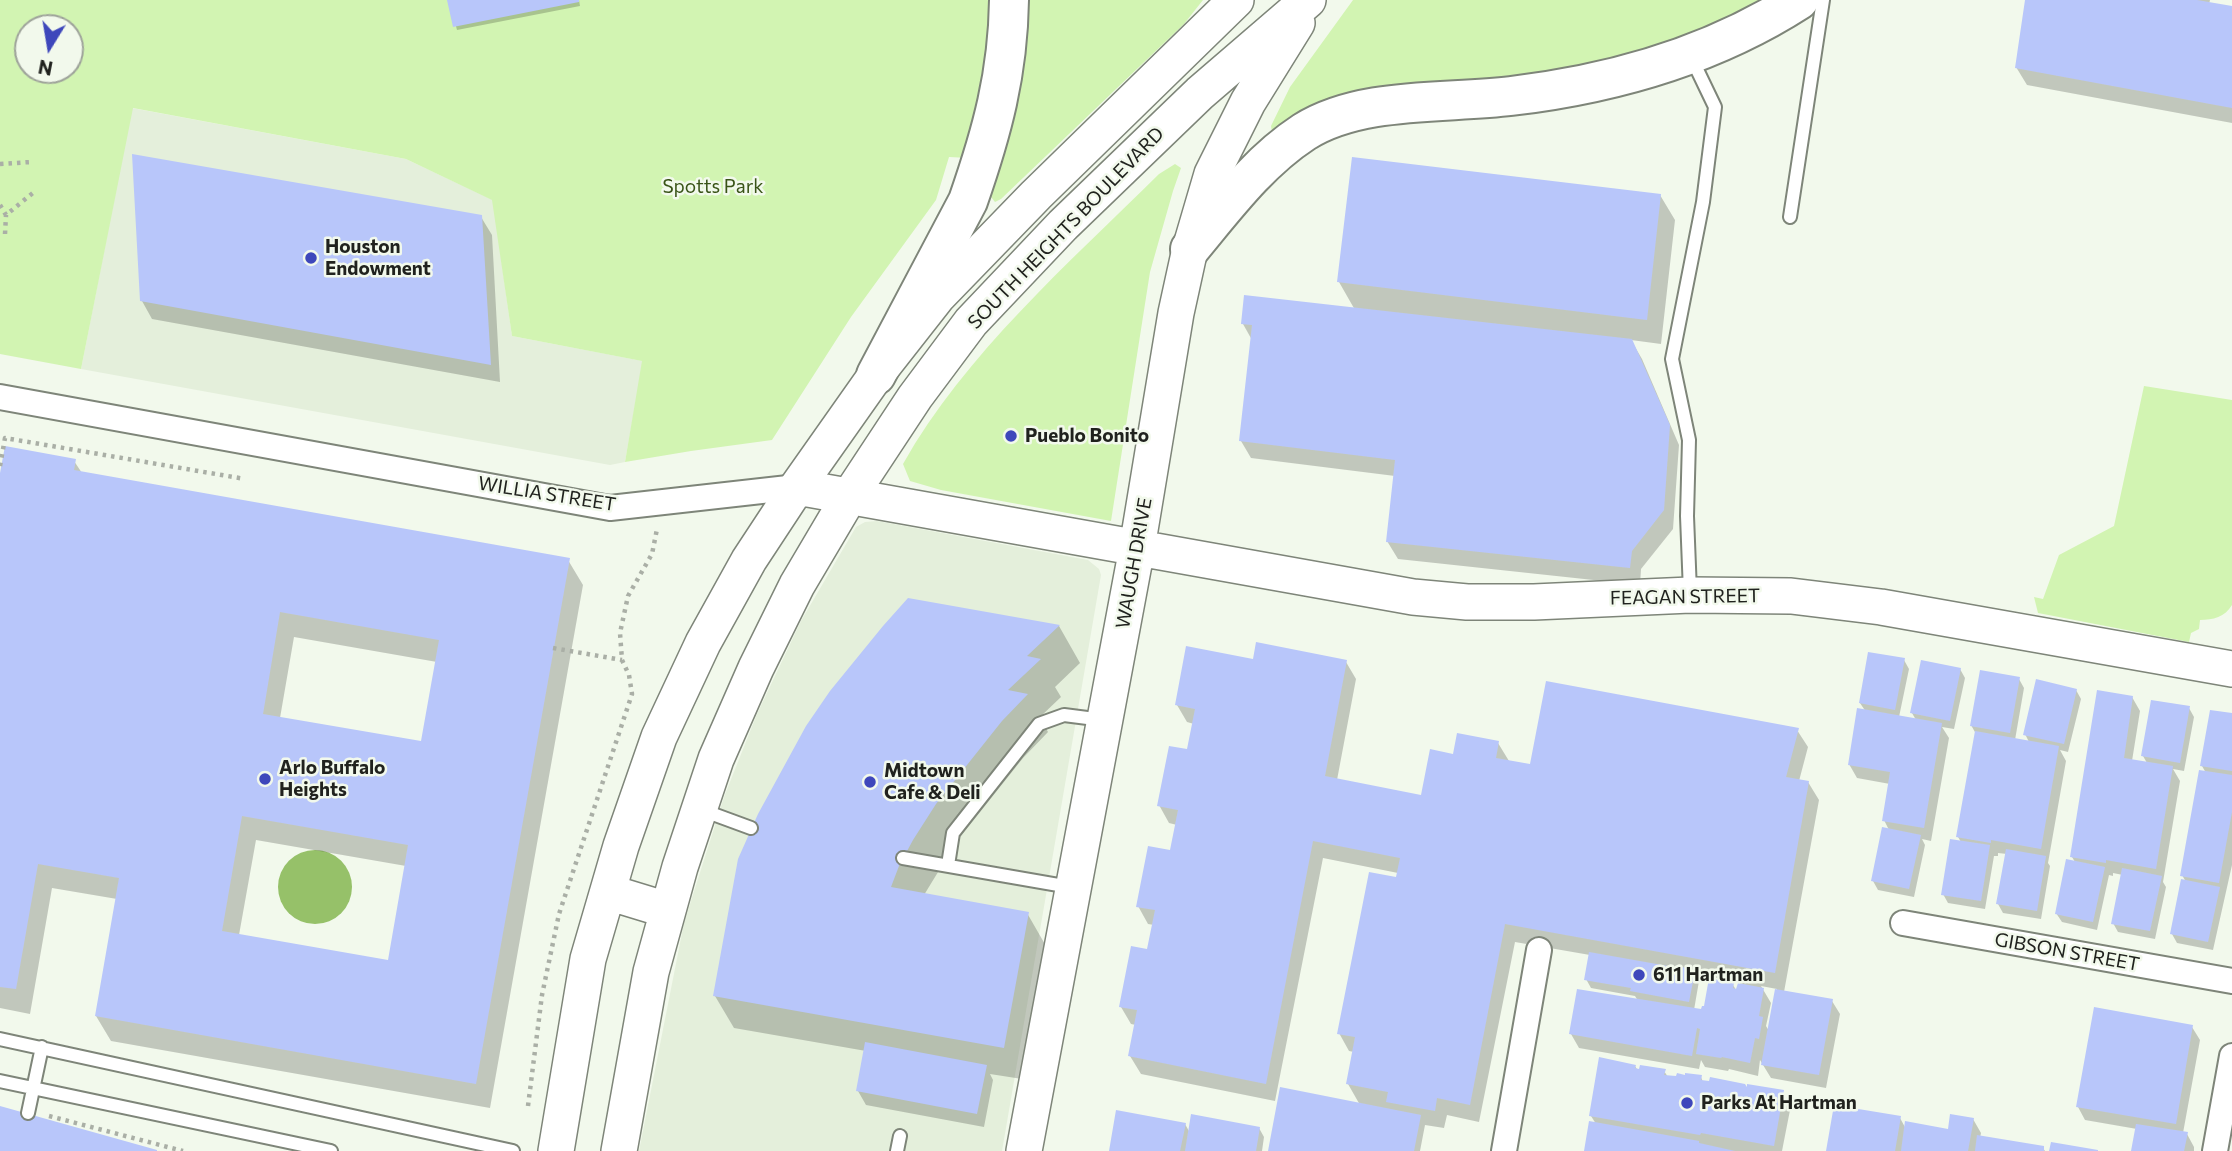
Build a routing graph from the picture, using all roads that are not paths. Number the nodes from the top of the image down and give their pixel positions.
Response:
1 (1009, 0) edge
2 (1236, 0) edge
3 (1309, 0) edge
4 (1799, 0) edge
5 (1823, 0) edge
6 (1689, 55) junction
7 (1790, 217) dead end
8 (1190, 249) junction
9 (876, 375) junction
10 (0, 397) edge
11 (797, 487) junction
12 (849, 497) junction
13 (1137, 548) junction
14 (1690, 595) junction
15 (2232, 669) edge
16 (1105, 720) junction
17 (699, 809) junction
18 (751, 828) dead end
19 (903, 858) dead end
20 (948, 866) junction
21 (1073, 888) junction
22 (608, 892) junction
23 (667, 911) junction
24 (1903, 923) dead end
25 (1539, 950) dead end
26 (2232, 981) edge
27 (0, 1039) edge
28 (43, 1047) junction
29 (2232, 1056) edge
30 (0, 1082) edge
31 (34, 1088) junction
32 (28, 1114) dead end
33 (900, 1136) dead end
34 (454, 1145) edge
35 (331, 1151) edge
36 (513, 1151) edge
37 (556, 1151) edge
38 (619, 1151) edge
39 (897, 1151) edge
40 (1024, 1151) edge
41 (1504, 1151) edge
42 (2215, 1151) edge

1 - 9 main road
2 - 9 main road, SOUTH HEIGHTS BOULEVARD
3 - 8 main road, WAUGH DRIVE
3 - 12 main road, SOUTH HEIGHTS BOULEVARD
4 - 6 main road
5 - 7 lane
6 - 8 main road
6 - 14 lane
8 - 13 main road, WAUGH DRIVE
9 - 11 main road, SOUTH HEIGHTS BOULEVARD
10 - 11 street, WILLIA STREET
11 - 12 main road, WILLIA STREET
11 - 22 main road, SOUTH HEIGHTS BOULEVARD
12 - 13 main road, WILLIA STREET
12 - 17 main road, SOUTH HEIGHTS BOULEVARD
13 - 14 main road, FEAGAN STREET
13 - 16 main road, WAUGH DRIVE
14 - 15 main road, FEAGAN STREET
16 - 20 lane
16 - 21 main road, WAUGH DRIVE
17 - 18 lane
17 - 23 main road, SOUTH HEIGHTS BOULEVARD
19 - 20 lane
20 - 21 lane
21 - 40 main road, WAUGH DRIVE
22 - 23 main road
22 - 37 main road, SOUTH HEIGHTS BOULEVARD
23 - 38 main road, SOUTH HEIGHTS BOULEVARD
24 - 26 street, GIBSON STREET
25 - 41 street
27 - 28 lane
28 - 31 lane
28 - 34 lane
29 - 42 street
30 - 31 lane
31 - 32 lane
31 - 35 lane
33 - 39 lane
34 - 36 lane

